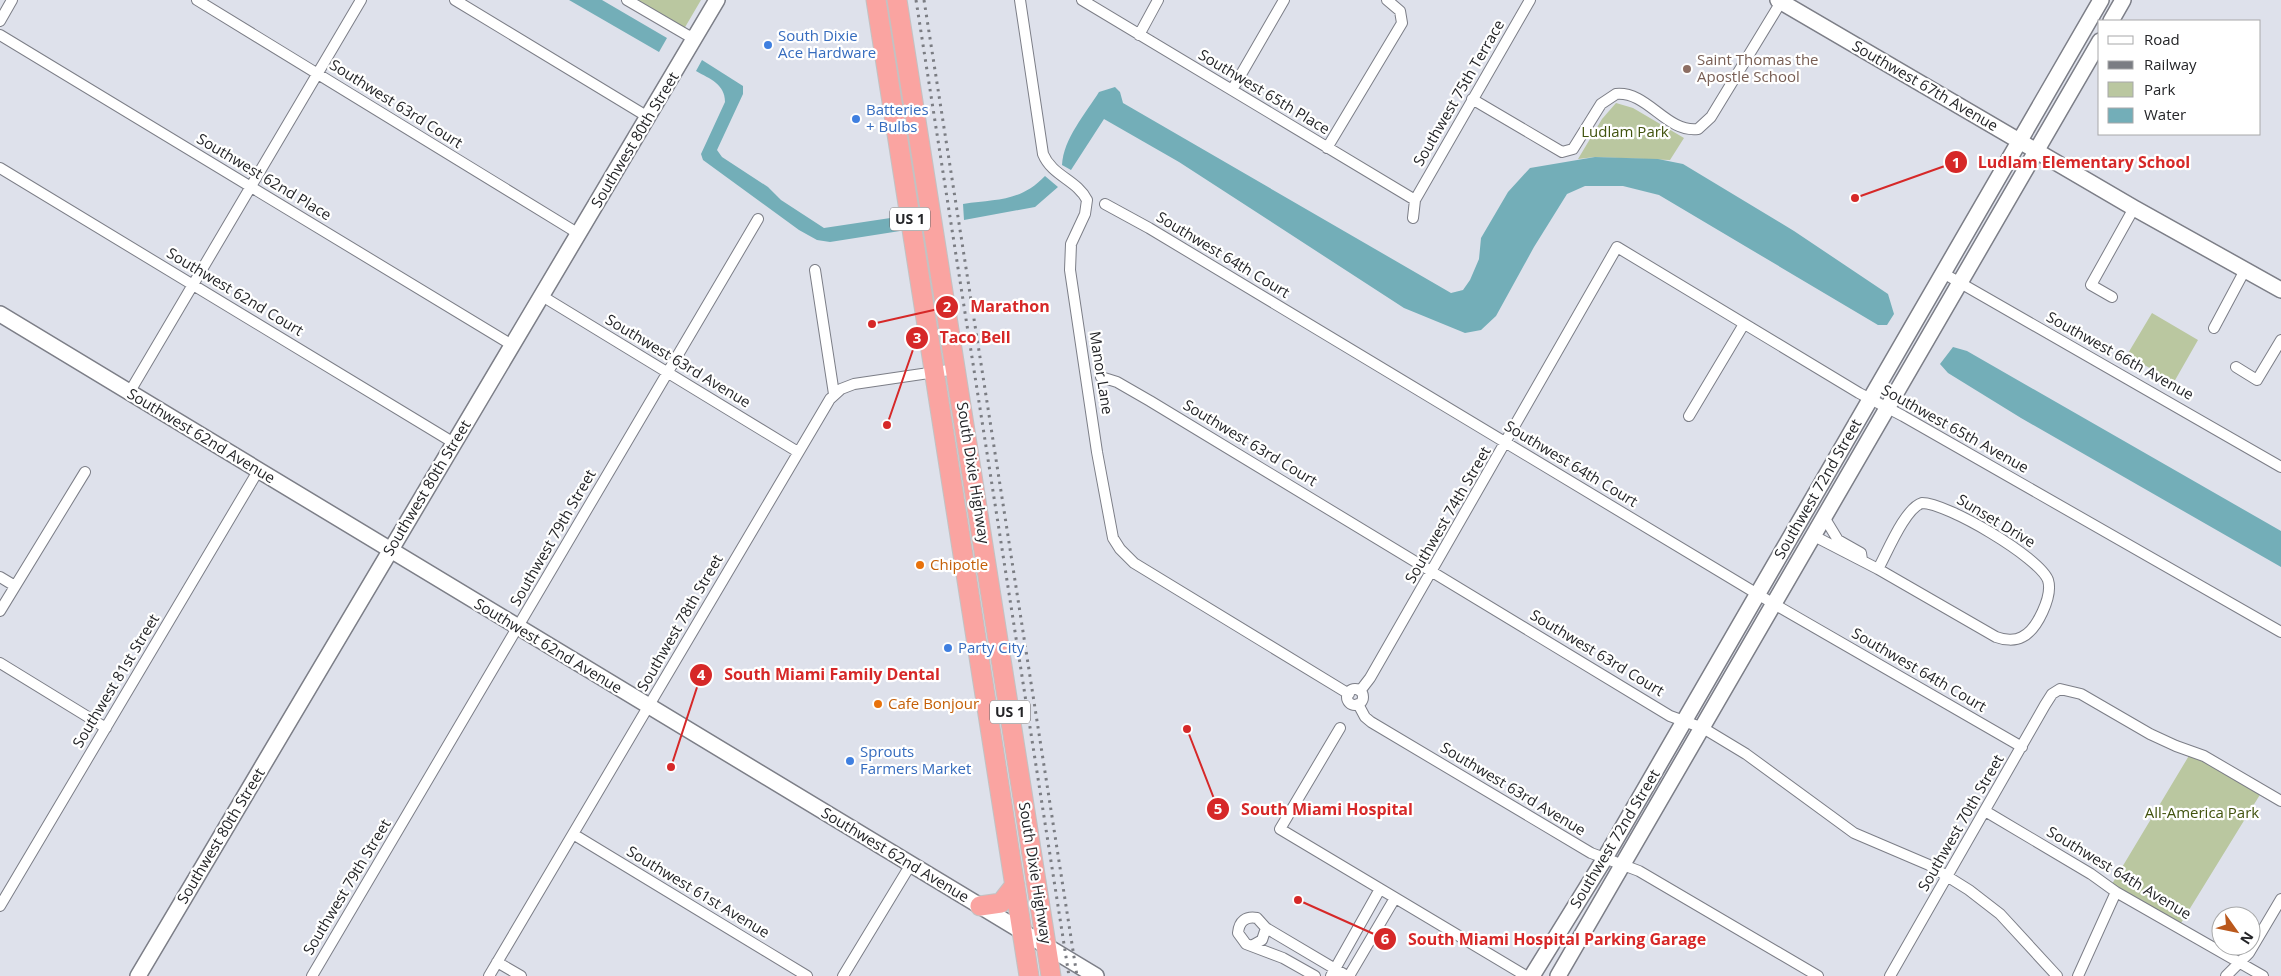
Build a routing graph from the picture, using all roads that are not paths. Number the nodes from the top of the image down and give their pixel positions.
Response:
1 (12, 0) edge
2 (197, 0) edge
3 (361, 0) edge
4 (455, 0) edge
5 (627, 0) edge
6 (717, 0) edge
7 (876, 0) edge
8 (897, 0) edge
9 (1020, 0) edge
10 (1082, 0) edge
11 (1158, 0) edge
12 (1284, 0) edge
13 (1388, 0) edge
14 (1530, 0) edge
15 (2101, 0) edge
16 (2123, 0) edge
17 (1779, 1) edge
18 (2112, 20) edge
19 (0, 21) edge
20 (0, 35) edge
21 (1139, 35) junction
22 (695, 38) junction
23 (2098, 44) edge
24 (886, 65) junction
25 (318, 73) junction
26 (1232, 90) junction
27 (1472, 99) junction
28 (648, 117) junction
29 (916, 130) junction
30 (2020, 142) junction
31 (1327, 148) junction
32 (2037, 151) junction
33 (0, 168) edge
34 (250, 186) junction
35 (1415, 200) junction
36 (1106, 204) dead end
37 (2134, 208) junction
38 (1413, 218) dead end
39 (758, 219) dead end
40 (579, 234) junction
41 (1618, 247) joint
42 (815, 270) dead end
43 (2245, 270) junction
44 (1943, 273) junction
45 (1960, 282) junction
46 (193, 284) junction
47 (2281, 290) edge
48 (542, 296) junction
49 (2112, 297) dead end
50 (0, 314) edge
51 (1744, 324) junction
52 (2214, 328) dead end
53 (2281, 340) edge
54 (512, 345) junction
55 (2236, 367) dead end
56 (956, 369) junction
57 (668, 372) junction
58 (934, 373) junction
59 (1102, 377) dead end
60 (129, 393) junction
61 (834, 394) junction
62 (1871, 399) junction
63 (1888, 408) junction
64 (1689, 416) dead end
65 (454, 442) junction
66 (1507, 443) junction
67 (798, 452) junction
68 (2281, 467) edge
69 (258, 471) junction
70 (85, 472) dead end
71 (1824, 517) junction
72 (1814, 536) junction
73 (1120, 549) joint
74 (390, 551) junction
75 (1862, 560) junction
76 (1878, 569) junction
77 (1433, 571) junction
78 (0, 577) edge
79 (15, 586) junction
80 (1758, 594) junction
81 (1774, 604) junction
82 (0, 611) edge
83 (518, 628) junction
84 (2281, 632) edge
85 (0, 663) edge
86 (1360, 691) junction
87 (1348, 694) junction
88 (1358, 704) junction
89 (649, 707) junction
90 (1685, 721) junction
91 (106, 728) junction
92 (1340, 728) dead end
93 (1703, 728) junction
94 (2022, 747) junction
95 (2281, 800) edge
96 (1985, 811) junction
97 (573, 834) junction
98 (1605, 858) junction
99 (911, 864) junction
100 (1624, 865) junction
101 (1948, 876) junction
102 (1015, 885) junction
103 (1380, 889) junction
104 (2116, 892) junction
105 (1395, 898) junction
106 (2281, 899) edge
107 (0, 906) edge
108 (980, 906) junction
109 (1266, 928) junction
110 (1022, 932) junction
111 (1046, 945) junction
112 (1253, 945) junction
113 (497, 962) junction
114 (2239, 962) junction
115 (1333, 972) edge
116 (138, 976) edge
117 (312, 976) edge
118 (489, 976) edge
119 (521, 976) edge
120 (807, 976) edge
121 (844, 976) edge
122 (1029, 976) edge
123 (1051, 976) edge
124 (1096, 976) edge
125 (1315, 976) edge
126 (1348, 976) edge
127 (1526, 976) edge
128 (1532, 976) edge
129 (1558, 976) edge
130 (1818, 976) edge
131 (1890, 976) edge
132 (2057, 976) edge
133 (2078, 976) edge
134 (2226, 976) edge
135 (2263, 976) edge

1 - 19 street
2 - 25 street, Southwest 63rd Court
3 - 25 street
4 - 28 street
5 - 22 street
6 - 22 main road, Southwest 80th Street
7 - 24 highway, South Dixie Highway / US 1
8 - 29 highway, South Dixie Highway / US 1
9 - 73 street, Manor Lane
10 - 21 street, Southwest 65th Place
11 - 21 street
12 - 26 street
13 - 31 street
14 - 27 street, Southwest 75th Terrace
15 - 30 main road, Southwest 72nd Street
16 - 18 main road
17 - 27 street
17 - 30 main road, Southwest 67th Avenue
20 - 34 street, Southwest 62nd Place
21 - 26 street, Southwest 65th Place
22 - 28 main road, Southwest 80th Street
23 - 32 main road, Southwest 72nd Street
24 - 29 highway
24 - 58 highway, South Dixie Highway / US 1
25 - 34 street
25 - 40 street, Southwest 63rd Court
26 - 31 street, Southwest 65th Place
27 - 35 street, Southwest 75th Terrace
28 - 40 main road, Southwest 80th Street
29 - 56 highway, South Dixie Highway / US 1
30 - 32 main road, Southwest 67th Avenue
30 - 44 main road, Southwest 72nd Street
31 - 35 street, Southwest 65th Place
32 - 37 main road, Southwest 67th Avenue
32 - 45 main road, Southwest 72nd Street
33 - 46 street, Southwest 62nd Court
34 - 46 street
34 - 54 street, Southwest 62nd Place
35 - 38 street
36 - 66 street, Southwest 64th Court
37 - 43 main road, Southwest 67th Avenue
37 - 49 street
39 - 57 street, Southwest 79th Street
40 - 48 main road, Southwest 80th Street
41 - 51 street, Southwest 65th Avenue
41 - 66 street, Southwest 74th Street
42 - 61 street
43 - 47 main road, Southwest 67th Avenue
43 - 52 street
44 - 45 street, Southwest 66th Avenue
44 - 62 main road, Southwest 72nd Street
45 - 63 main road, Southwest 72nd Street
45 - 68 street, Southwest 66th Avenue
46 - 60 street
46 - 65 street, Southwest 62nd Court
48 - 54 main road, Southwest 80th Street
48 - 57 street, Southwest 63rd Avenue
50 - 60 main road, Southwest 62nd Avenue
51 - 62 street, Southwest 65th Avenue
51 - 64 street
53 - 55 street
54 - 65 main road, Southwest 80th Street
56 - 58 street
56 - 111 highway, South Dixie Highway / US 1
57 - 67 street, Southwest 63rd Avenue
57 - 83 street, Southwest 79th Street
58 - 61 street
58 - 102 highway, South Dixie Highway / US 1
59 - 77 street, Southwest 63rd Court
60 - 69 main road, Southwest 62nd Avenue
61 - 67 street, Southwest 78th Street
62 - 63 street, Southwest 65th Avenue
62 - 80 main road, Southwest 72nd Street
63 - 71 main road, Southwest 72nd Street
63 - 84 street, Southwest 65th Avenue
65 - 74 main road, Southwest 80th Street
66 - 77 street, Southwest 74th Street
66 - 80 street, Southwest 64th Court
67 - 89 street, Southwest 78th Street
69 - 74 main road, Southwest 62nd Avenue
69 - 91 street, Southwest 81st Street
70 - 79 street
71 - 72 main road, Southwest 72nd Street
71 - 75 street
72 - 75 street
72 - 81 main road, Southwest 72nd Street
73 - 87 street, Southwest 63rd Avenue
74 - 83 main road, Southwest 62nd Avenue
74 - 116 main road, Southwest 80th Street
75 - 76 street, Sunset Drive
76 - 76 street, Sunset Drive
77 - 86 street, Southwest 74th Street
77 - 90 street, Southwest 63rd Court
78 - 79 street
79 - 82 street
80 - 81 street, Southwest 64th Court
80 - 90 main road, Southwest 72nd Street
81 - 93 main road, Southwest 72nd Street
81 - 94 street, Southwest 64th Court
83 - 89 main road, Southwest 62nd Avenue
83 - 117 street, Southwest 79th Street
85 - 91 street
86 - 87 street
86 - 88 street
87 - 88 street, Southwest 63rd Avenue
88 - 98 street, Southwest 63rd Avenue
89 - 97 street, Southwest 78th Street
89 - 99 main road, Southwest 62nd Avenue
90 - 93 street, Southwest 63rd Court
90 - 98 main road, Southwest 72nd Street
91 - 107 street, Southwest 81st Street
92 - 103 street
93 - 100 main road, Southwest 72nd Street
93 - 101 street, Southwest 63rd Court
94 - 95 street, Southwest 70th Street
94 - 96 street, Southwest 70th Street
96 - 101 street, Southwest 70th Street
96 - 104 street, Southwest 64th Avenue
97 - 113 street, Southwest 78th Street
97 - 120 street, Southwest 61st Avenue
98 - 100 street, Southwest 63rd Avenue
98 - 128 main road, Southwest 72nd Street
99 - 108 main road, Southwest 62nd Avenue
99 - 121 street
100 - 129 main road, Southwest 72nd Street
100 - 130 street, Southwest 63rd Avenue
101 - 131 street, Southwest 70th Street
101 - 132 street, Southwest 63rd Court
102 - 108 highway
102 - 110 highway, South Dixie Highway / US 1
103 - 105 street
103 - 115 street
104 - 114 street, Southwest 64th Avenue
104 - 133 street
105 - 126 street
105 - 127 street
106 - 114 street
108 - 110 main road, Southwest 62nd Avenue
109 - 112 street
109 - 112 street
109 - 115 street
110 - 111 main road, Southwest 62nd Avenue
110 - 122 highway, South Dixie Highway / US 1
111 - 123 highway, South Dixie Highway / US 1
111 - 124 main road, Southwest 62nd Avenue
112 - 125 street
113 - 118 street, Southwest 78th Street
113 - 119 street
114 - 134 street
114 - 135 street, Southwest 64th Avenue
115 - 126 street

